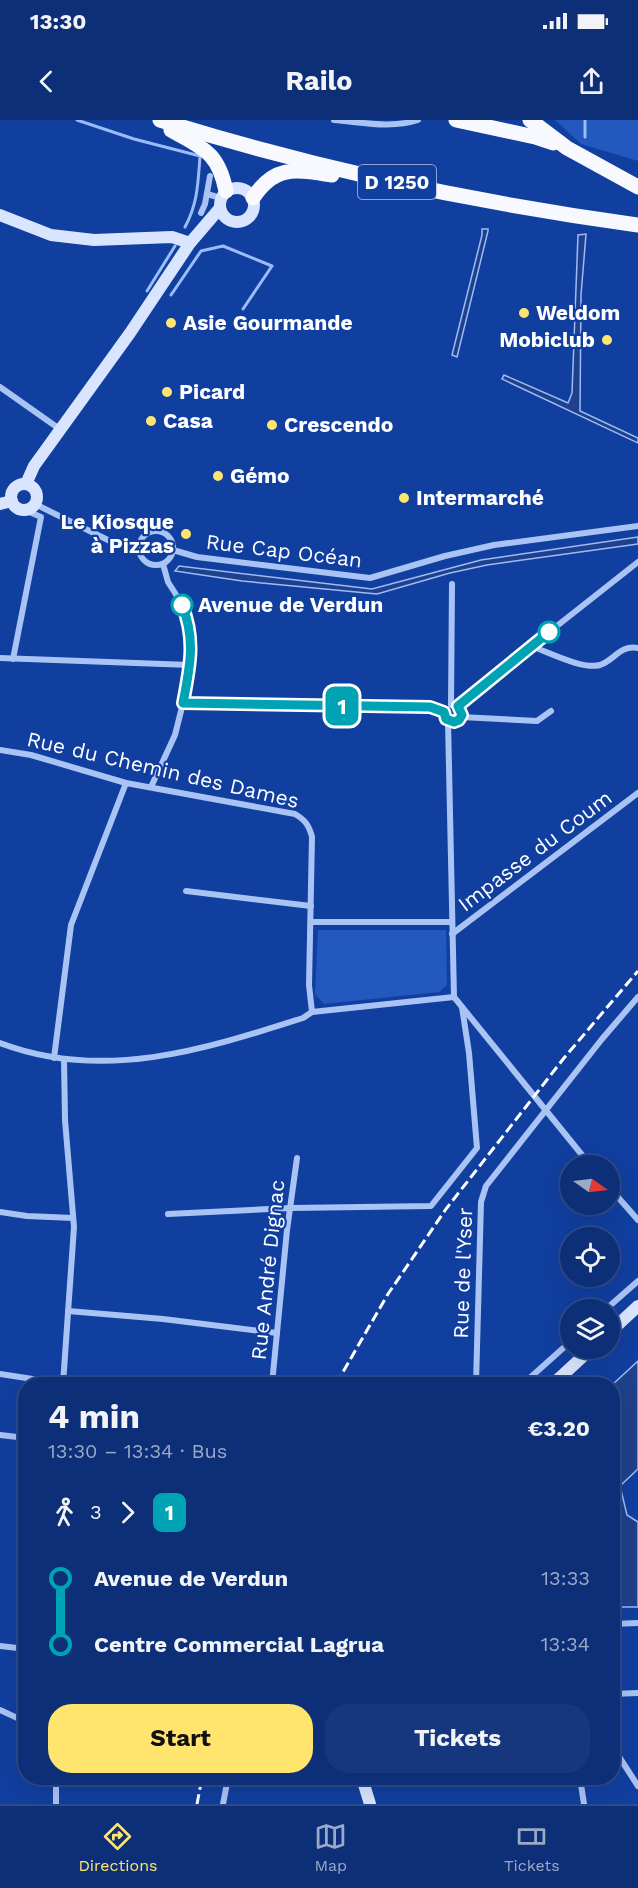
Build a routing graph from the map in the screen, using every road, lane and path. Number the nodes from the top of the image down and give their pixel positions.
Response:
1 (153, 120) edge
2 (160, 120) edge
3 (334, 120) edge
4 (418, 120) edge
5 (456, 120) edge
6 (530, 120) edge
7 (567, 148) junction
8 (210, 176) dead end
9 (638, 187) edge
10 (433, 190) junction
11 (207, 194) junction
12 (253, 198) junction
13 (223, 199) junction
14 (0, 215) edge
15 (204, 218) junction
16 (228, 219) junction
17 (638, 225) edge
18 (190, 243) junction
19 (0, 387) edge
20 (61, 430) junction
21 (26, 484) junction
22 (6, 503) edge
23 (30, 507) junction
24 (638, 526) edge
25 (140, 548) junction
26 (173, 550) junction
27 (638, 562) edge
28 (163, 564) junction
29 (452, 584) dead end
30 (531, 646) junction
31 (638, 648) edge
32 (0, 658) edge
33 (13, 659) junction
34 (190, 665) junction
35 (183, 703) junction
36 (454, 705) junction
37 (551, 711) dead end
38 (444, 712) junction
39 (461, 717) junction
40 (448, 721) junction
41 (0, 750) edge
42 (126, 783) junction
43 (151, 787) junction
44 (638, 793) edge
45 (186, 891) dead end
46 (311, 906) junction
47 (311, 922) junction
48 (452, 922) junction
49 (452, 934) junction
50 (454, 997) junction
51 (638, 997) edge
52 (462, 1008) junction
53 (312, 1012) junction
54 (0, 1043) edge
55 (54, 1058) junction
56 (64, 1059) junction
57 (546, 1112) junction
58 (582, 1155) edge
59 (297, 1158) dead end
60 (620, 1200) edge
61 (291, 1208) junction
62 (0, 1212) edge
63 (168, 1214) dead end
64 (73, 1218) junction
65 (638, 1220) edge
66 (638, 1281) edge
67 (618, 1299) edge
68 (638, 1306) edge
69 (68, 1311) junction
70 (620, 1323) edge
71 (277, 1333) junction
72 (560, 1350) edge
73 (580, 1359) edge
74 (0, 1374) edge
75 (19, 1377) edge
76 (64, 1377) edge
77 (273, 1377) edge
78 (476, 1377) edge
79 (531, 1377) edge
80 (561, 1377) edge
81 (0, 1435) edge
82 (18, 1437) edge
83 (638, 1623) edge
84 (620, 1624) edge
85 (0, 1646) edge
86 (18, 1648) edge
87 (638, 1693) edge
88 (620, 1694) edge
89 (0, 1710) edge
90 (18, 1718) edge
91 (620, 1758) edge
92 (56, 1785) edge
93 (227, 1785) edge
94 (364, 1785) edge
95 (581, 1785) edge
96 (638, 1786) edge
97 (56, 1804) edge
98 (223, 1804) edge
99 (370, 1804) edge
100 (584, 1804) edge

1 - 13 main road
2 - 10 main road, D 1250
3 - 4 street
5 - 7 main road
6 - 7 main road
7 - 9 main road
8 - 11 street
10 - 12 main road
10 - 17 main road, D 1250
11 - 13 street
11 - 15 street
12 - 13 street
12 - 16 street
13 - 15 street
13 - 16 street
14 - 18 street
15 - 16 street
15 - 18 street
18 - 20 street
19 - 20 street
20 - 21 street
21 - 22 street
21 - 23 street
22 - 23 street
23 - 25 street
23 - 33 street
24 - 26 street, Rue Cap Océan
25 - 26 street
25 - 28 street
26 - 28 street
27 - 30 street
28 - 34 street
29 - 36 street
30 - 31 street
30 - 36 street
32 - 33 street
33 - 34 street
34 - 35 street
35 - 38 street
35 - 43 street
36 - 38 street
36 - 39 street
37 - 39 street
38 - 40 street
39 - 40 street
40 - 48 street
41 - 42 street, Rue du Chemin des Dames
42 - 43 street, Rue du Chemin des Dames
42 - 55 street
43 - 46 street, Rue du Chemin des Dames
44 - 49 street, Impasse du Coum
45 - 46 street
46 - 47 street, Rue du Chemin des Dames
47 - 48 street
47 - 53 street, Rue du Chemin des Dames
48 - 49 street
49 - 50 street
50 - 52 street
50 - 53 street
51 - 57 street, Rue de l'Yser
52 - 57 street
52 - 61 street
53 - 56 street
54 - 55 street
55 - 56 street
56 - 64 street
57 - 58 street
57 - 78 street, Rue de l'Yser
59 - 61 street, Rue André Dignac
60 - 65 street
61 - 63 street
61 - 71 street, Rue André Dignac
62 - 64 street
64 - 69 street
66 - 67 street
68 - 70 street
69 - 71 street
69 - 76 street
71 - 77 street, Rue André Dignac
72 - 79 street
73 - 80 street
74 - 75 street
81 - 82 street
83 - 84 street
85 - 86 street
87 - 88 street
89 - 90 street
91 - 96 street
92 - 97 street
93 - 98 street
94 - 99 street
95 - 100 street

